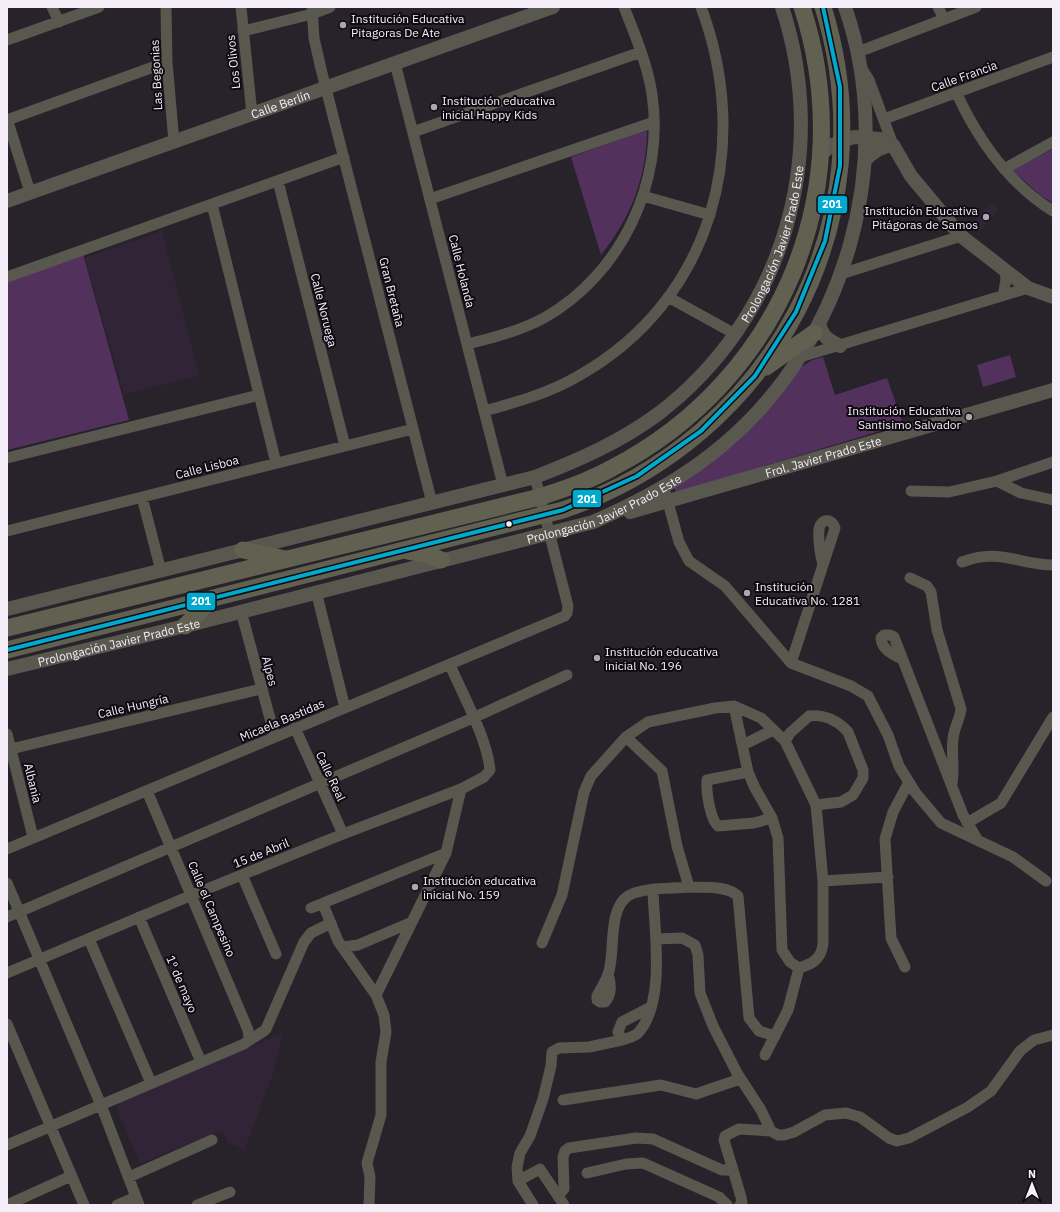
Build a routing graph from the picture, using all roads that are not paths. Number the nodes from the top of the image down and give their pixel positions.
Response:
1 (52, 7) edge
2 (99, 7) edge
3 (166, 7) edge
4 (242, 7) edge
5 (330, 7) edge
6 (553, 7) edge
7 (624, 7) edge
8 (701, 7) edge
9 (782, 7) edge
10 (802, 7) edge
11 (823, 7) edge
12 (845, 7) edge
13 (938, 7) edge
14 (976, 7) edge
15 (312, 10) edge
16 (944, 19) junction
17 (59, 22) junction
18 (243, 31) junction
19 (7, 40) edge
20 (641, 52) junction
21 (1053, 57) edge
22 (859, 58) junction
23 (167, 62) junction
24 (395, 63) junction
25 (326, 87) junction
26 (956, 92) junction
27 (252, 114) junction
28 (884, 119) junction
29 (7, 120) edge
30 (654, 122) junction
31 (413, 132) junction
32 (866, 136) junction
33 (174, 142) junction
34 (841, 142) junction
35 (1053, 142) edge
36 (893, 145) junction
37 (822, 153) junction
38 (344, 157) junction
39 (865, 160) junction
40 (1004, 169) junction
41 (278, 181) junction
42 (30, 192) junction
43 (643, 196) junction
44 (430, 199) junction
45 (7, 200) edge
46 (212, 204) junction
47 (1053, 211) edge
48 (710, 215) junction
49 (960, 236) junction
50 (1004, 270) junction
51 (841, 274) junction
52 (7, 277) edge
53 (1028, 288) junction
54 (1004, 295) junction
55 (668, 297) junction
56 (1053, 297) edge
57 (816, 328) junction
58 (734, 334) junction
59 (467, 344) junction
60 (840, 346) junction
61 (800, 357) junction
62 (758, 372) junction
63 (1053, 390) edge
64 (259, 395) junction
65 (484, 411) junction
66 (413, 429) junction
67 (345, 446) junction
68 (7, 458) edge
69 (1053, 462) edge
70 (276, 463) junction
71 (535, 477) junction
72 (997, 481) junction
73 (503, 485) junction
74 (664, 488) junction
75 (911, 491) dead end
76 (142, 497) junction
77 (540, 497) junction
78 (1053, 500) edge
79 (432, 503) junction
80 (667, 503) junction
81 (544, 516) junction
82 (593, 522) junction
83 (7, 531) edge
84 (548, 534) junction
85 (243, 550) junction
86 (402, 550) junction
87 (289, 560) junction
88 (441, 560) junction
89 (962, 562) dead end
90 (823, 565) dead end
91 (1053, 565) edge
92 (161, 571) junction
93 (910, 578) dead end
94 (316, 591) junction
95 (213, 598) junction
96 (7, 609) edge
97 (241, 611) junction
98 (185, 626) junction
99 (7, 628) edge
100 (7, 650) edge
101 (902, 659) dead end
102 (791, 663) junction
103 (450, 665) junction
104 (7, 669) edge
105 (567, 675) dead end
106 (261, 689) junction
107 (734, 706) junction
108 (345, 708) junction
109 (1053, 717) edge
110 (473, 718) junction
111 (295, 728) junction
112 (773, 730) junction
113 (7, 734) edge
114 (275, 737) junction
115 (626, 737) junction
116 (785, 742) junction
117 (744, 745) junction
118 (11, 749) junction
119 (748, 772) junction
120 (909, 782) junction
121 (320, 783) junction
122 (952, 784) junction
123 (461, 789) junction
124 (147, 790) junction
125 (816, 805) junction
126 (772, 818) junction
127 (967, 823) junction
128 (343, 834) junction
129 (33, 837) junction
130 (977, 840) junction
131 (172, 846) junction
132 (7, 849) edge
133 (446, 853) junction
134 (242, 875) junction
135 (888, 877) junction
136 (823, 881) junction
137 (1046, 881) dead end
138 (7, 883) edge
139 (689, 888) junction
140 (653, 890) junction
141 (192, 895) junction
142 (323, 904) junction
143 (311, 908) dead end
144 (20, 911) junction
145 (7, 917) edge
146 (139, 918) junction
147 (412, 922) junction
148 (331, 923) junction
149 (89, 938) junction
150 (656, 939) junction
151 (542, 943) dead end
152 (343, 947) junction
153 (276, 954) dead end
154 (40, 959) junction
155 (905, 967) dead end
156 (799, 968) junction
157 (7, 973) edge
158 (608, 974) dead end
159 (376, 996) junction
160 (651, 1006) junction
161 (7, 1024) edge
162 (1053, 1035) edge
163 (775, 1036) junction
164 (249, 1038) junction
165 (622, 1040) junction
166 (765, 1055) dead end
167 (201, 1062) junction
168 (740, 1079) junction
169 (151, 1084) junction
170 (563, 1100) dead end
171 (101, 1105) junction
172 (50, 1127) junction
173 (771, 1131) junction
174 (212, 1140) dead end
175 (7, 1145) edge
176 (732, 1166) junction
177 (587, 1173) dead end
178 (71, 1176) junction
179 (128, 1177) junction
180 (518, 1181) junction
181 (230, 1192) dead end
182 (561, 1200) edge
183 (138, 1201) edge
184 (7, 1205) edge
185 (84, 1205) edge
186 (117, 1205) edge
187 (197, 1205) edge
188 (369, 1205) edge
189 (533, 1205) edge
190 (727, 1205) edge
191 (740, 1205) edge

1 - 17 street
2 - 17 street
3 - 23 street, Las Begonias
4 - 18 street, Los Olivos
5 - 15 street
6 - 24 street, Calle Berlín
7 - 20 street
8 - 48 street
9 - 58 street, Prolongación Javier Prado Este
10 - 37 main road, Prolongación Javier Prado Este
11 - 34 main road, Prolongación Javier Prado Este
12 - 22 street, Prolongación Javier Prado Este
13 - 16 street
14 - 16 street
15 - 18 street
15 - 25 street, Gran Bretaña
16 - 22 street
17 - 19 street
18 - 27 street, Los Olivos
20 - 30 street
20 - 31 street
21 - 26 street, Calle Francia
22 - 28 street
22 - 32 street, Prolongación Javier Prado Este
23 - 29 street
23 - 33 street, Las Begonias
24 - 25 street, Calle Berlín
24 - 31 street, Calle Holanda
25 - 27 street, Calle Berlín
25 - 38 street, Gran Bretaña
26 - 28 street, Calle Francia
26 - 40 street
27 - 33 street, Calle Berlín
28 - 36 street
29 - 42 street
30 - 43 street
30 - 44 street
31 - 44 street, Calle Holanda
32 - 34 street
32 - 36 street
32 - 39 street, Prolongación Javier Prado Este
33 - 42 street, Calle Berlín
34 - 37 street
34 - 62 main road, Prolongación Javier Prado Este
35 - 40 street
36 - 39 street
36 - 49 street
37 - 77 main road, Prolongación Javier Prado Este
38 - 41 street
38 - 66 street, Gran Bretaña
39 - 51 street, Prolongación Javier Prado Este
40 - 47 street
41 - 46 street
41 - 67 street, Calle Noruega
42 - 45 street, Calle Berlín
43 - 48 street
43 - 59 street
44 - 59 street, Calle Holanda
46 - 52 street
46 - 64 street
48 - 55 street
49 - 50 street
49 - 51 street
50 - 53 street
50 - 54 street
51 - 57 street, Prolongación Javier Prado Este
53 - 54 street
53 - 56 street
54 - 60 street
55 - 58 street
55 - 65 street
57 - 60 street
57 - 61 street, Prolongación Javier Prado Este
57 - 62 main road
58 - 71 street, Prolongación Javier Prado Este
59 - 65 street, Calle Holanda
60 - 61 street
61 - 74 street, Prolongación Javier Prado Este
62 - 81 main road, Prolongación Javier Prado Este
63 - 80 street, Frol. Javier Prado Este
64 - 68 street
64 - 70 street
65 - 73 street, Calle Holanda
66 - 67 street, Calle Lisboa
66 - 79 street, Gran Bretaña
67 - 70 street, Calle Lisboa
69 - 72 street
70 - 76 street, Calle Lisboa
71 - 73 street, Prolongación Javier Prado Este
71 - 77 street
72 - 75 street
72 - 78 street
73 - 79 street, Prolongación Javier Prado Este
74 - 80 street
74 - 82 street, Prolongación Javier Prado Este
76 - 83 street, Calle Lisboa
76 - 92 street
77 - 81 street
77 - 87 main road, Prolongación Javier Prado Este
79 - 85 street, Prolongación Javier Prado Este
80 - 82 street, Frol. Javier Prado Este
80 - 102 street
81 - 84 street
81 - 86 main road, Prolongación Javier Prado Este
82 - 84 street, Prolongación Javier Prado Este
84 - 88 street, Prolongación Javier Prado Este
84 - 103 street, Micaela Bastidas
85 - 87 main road
85 - 92 street, Prolongación Javier Prado Este
86 - 88 main road
86 - 95 main road, Prolongación Javier Prado Este
87 - 99 main road, Prolongación Javier Prado Este
88 - 94 street, Prolongación Javier Prado Este
89 - 91 street
90 - 102 street
92 - 96 street, Prolongación Javier Prado Este
93 - 122 street
94 - 97 street, Prolongación Javier Prado Este
94 - 108 street
95 - 98 main road
95 - 100 main road, Prolongación Javier Prado Este
97 - 98 street, Prolongación Javier Prado Este
97 - 106 street, Alpes
98 - 104 street, Prolongación Javier Prado Este
101 - 122 street
102 - 120 street
103 - 108 street, Micaela Bastidas
103 - 110 street
105 - 110 street
106 - 114 street, Alpes
106 - 118 street, Calle Hungría
107 - 112 street
107 - 115 street
107 - 117 street
108 - 111 street, Micaela Bastidas
109 - 127 street
110 - 121 street
110 - 123 street, 15 de Abril
111 - 114 street, Micaela Bastidas
111 - 121 street, Calle Real
112 - 116 street
112 - 117 street
113 - 118 street, Albania
114 - 124 street, Micaela Bastidas
115 - 139 street
115 - 151 street
116 - 125 street
116 - 125 street
117 - 119 street
118 - 129 street, Albania
119 - 126 street
119 - 126 street
120 - 130 street
120 - 135 street
121 - 128 street, Calle Real
121 - 131 street
122 - 127 street
123 - 128 street, 15 de Abril
123 - 133 street
124 - 129 street, Micaela Bastidas
124 - 131 street, Calle el Campesino
125 - 136 street
126 - 156 street
127 - 130 street
128 - 134 street, 15 de Abril
129 - 132 street, Micaela Bastidas
130 - 137 street
131 - 141 street, Calle el Campesino
131 - 144 street
133 - 142 street
133 - 147 street
134 - 141 street, 15 de Abril
134 - 153 street
135 - 136 street
135 - 155 street
136 - 156 street
138 - 144 street
139 - 140 street
139 - 163 street
140 - 150 street
140 - 158 street
141 - 146 street, 15 de Abril
141 - 164 street, Calle el Campesino
142 - 143 street
142 - 148 street
144 - 145 street
144 - 154 street
146 - 149 street, 15 de Abril
146 - 167 street, 1º de mayo
147 - 152 street
147 - 159 street
148 - 152 street
148 - 164 street
149 - 154 street, 15 de Abril
149 - 169 street
150 - 160 street
150 - 168 street
152 - 159 street
154 - 157 street, 15 de Abril
154 - 171 street
156 - 163 street
159 - 188 street
160 - 165 street
160 - 165 street
161 - 172 street
162 - 173 street
163 - 166 street
164 - 167 street
165 - 180 street
167 - 169 street
168 - 170 street
168 - 173 street
169 - 171 street
171 - 172 street
171 - 179 street
172 - 175 street
172 - 178 street
173 - 176 street
174 - 179 street
176 - 182 street
176 - 191 street
177 - 190 street
178 - 184 street
178 - 185 street
179 - 183 street
180 - 182 street
180 - 189 street
181 - 187 street
183 - 186 street

